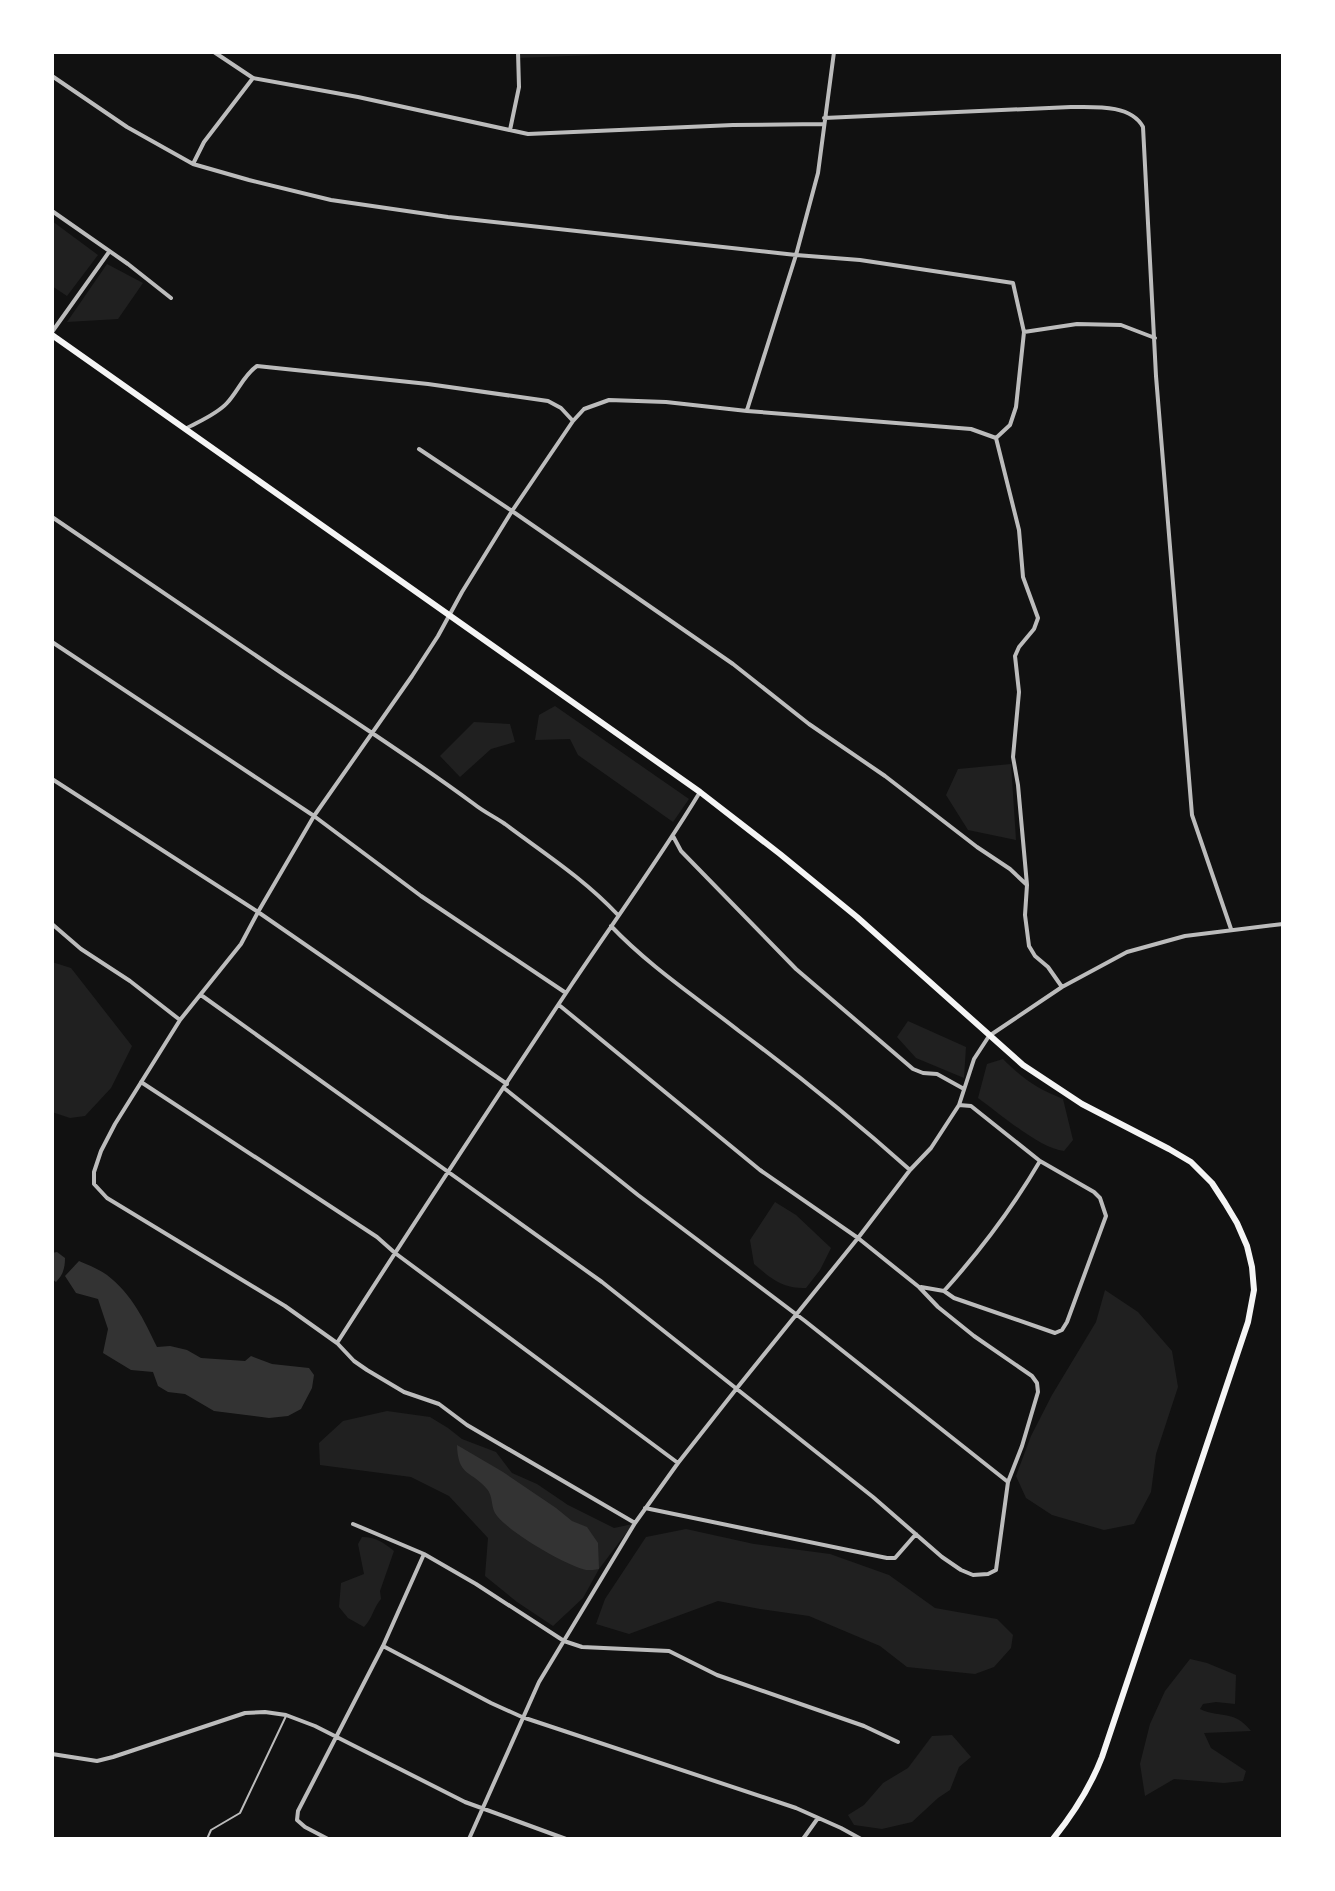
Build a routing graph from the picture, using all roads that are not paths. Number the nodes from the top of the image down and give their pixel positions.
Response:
1 (214, 52) edge
2 (518, 52) edge
3 (834, 52) edge
4 (52, 76) edge
5 (253, 78) junction
6 (824, 121) junction
7 (510, 130) junction
8 (193, 164) junction
9 (52, 211) edge
10 (109, 252) junction
11 (796, 255) junction
12 (171, 298) dead end
13 (1024, 332) junction
14 (52, 333) edge
15 (1155, 338) junction
16 (747, 411) junction
17 (573, 421) junction
18 (185, 429) junction
19 (996, 438) junction
20 (419, 449) dead end
21 (512, 511) junction
22 (52, 517) edge
23 (449, 616) junction
24 (52, 642) edge
25 (372, 732) junction
26 (52, 779) edge
27 (700, 792) junction
28 (314, 816) junction
29 (673, 836) junction
30 (1027, 885) junction
31 (258, 912) junction
32 (618, 915) junction
33 (52, 924) edge
34 (1283, 924) edge
35 (611, 926) junction
36 (1231, 929) junction
37 (1062, 987) junction
38 (566, 993) junction
39 (201, 995) junction
40 (559, 1005) junction
41 (180, 1020) junction
42 (989, 1036) junction
43 (141, 1082) junction
44 (506, 1086) junction
45 (964, 1089) junction
46 (959, 1105) junction
47 (1040, 1161) junction
48 (449, 1170) junction
49 (910, 1170) junction
50 (858, 1238) junction
51 (395, 1253) junction
52 (919, 1287) junction
53 (944, 1291) junction
54 (796, 1314) junction
55 (337, 1343) junction
56 (737, 1388) junction
57 (678, 1463) junction
58 (1008, 1482) junction
59 (645, 1508) junction
60 (635, 1523) junction
61 (353, 1524) dead end
62 (916, 1534) junction
63 (424, 1554) junction
64 (564, 1641) junction
65 (383, 1646) junction
66 (286, 1715) junction
67 (522, 1717) junction
68 (337, 1736) junction
69 (898, 1742) dead end
70 (52, 1754) edge
71 (481, 1809) junction
72 (818, 1818) junction
73 (207, 1839) edge
74 (328, 1839) edge
75 (469, 1839) edge
76 (566, 1839) edge
77 (803, 1839) edge
78 (861, 1839) edge
79 (1055, 1839) edge

1 - 5 street
2 - 7 street
3 - 6 street
4 - 8 street
5 - 7 street
5 - 8 street
6 - 7 street
6 - 11 street
6 - 15 street
8 - 11 street
9 - 10 street
10 - 12 street
10 - 14 street
11 - 13 street
11 - 16 street
13 - 15 street
13 - 19 street
14 - 18 main road
15 - 36 street
16 - 17 street
16 - 19 street
17 - 18 street
17 - 21 street
18 - 23 main road
19 - 30 street
20 - 21 street
21 - 23 street
21 - 30 street
22 - 25 street
23 - 25 street
23 - 27 main road
24 - 28 street
25 - 28 street
25 - 32 street
26 - 31 street
27 - 29 street
27 - 42 main road
28 - 31 street
28 - 38 street
29 - 32 street
29 - 45 street
30 - 37 street
31 - 39 street
31 - 44 street
32 - 35 street
33 - 41 street
34 - 36 street
35 - 38 street
35 - 49 street
36 - 37 street
37 - 42 street
38 - 40 street
39 - 41 street
39 - 48 street
40 - 44 street
40 - 50 street
41 - 43 street
42 - 45 street
42 - 79 main road
43 - 51 street
43 - 55 street
44 - 48 street
44 - 54 street
45 - 46 street
46 - 47 street
46 - 49 street
47 - 53 street
47 - 53 street
48 - 51 street
48 - 56 street
49 - 50 street
50 - 52 street
50 - 54 street
51 - 55 street
51 - 57 street
52 - 53 street
52 - 58 street
54 - 56 street
54 - 58 street
55 - 60 street
56 - 57 street
56 - 62 street
57 - 59 street
58 - 62 street
59 - 60 street
59 - 62 street
60 - 64 street
61 - 63 street
63 - 64 street
63 - 65 street
64 - 67 street
64 - 69 street
65 - 67 street
65 - 68 street
66 - 68 street
66 - 70 street
66 - 73 lane
67 - 71 street
67 - 72 street
68 - 71 street
68 - 74 street
71 - 75 street
71 - 76 street
72 - 77 street
72 - 78 street

